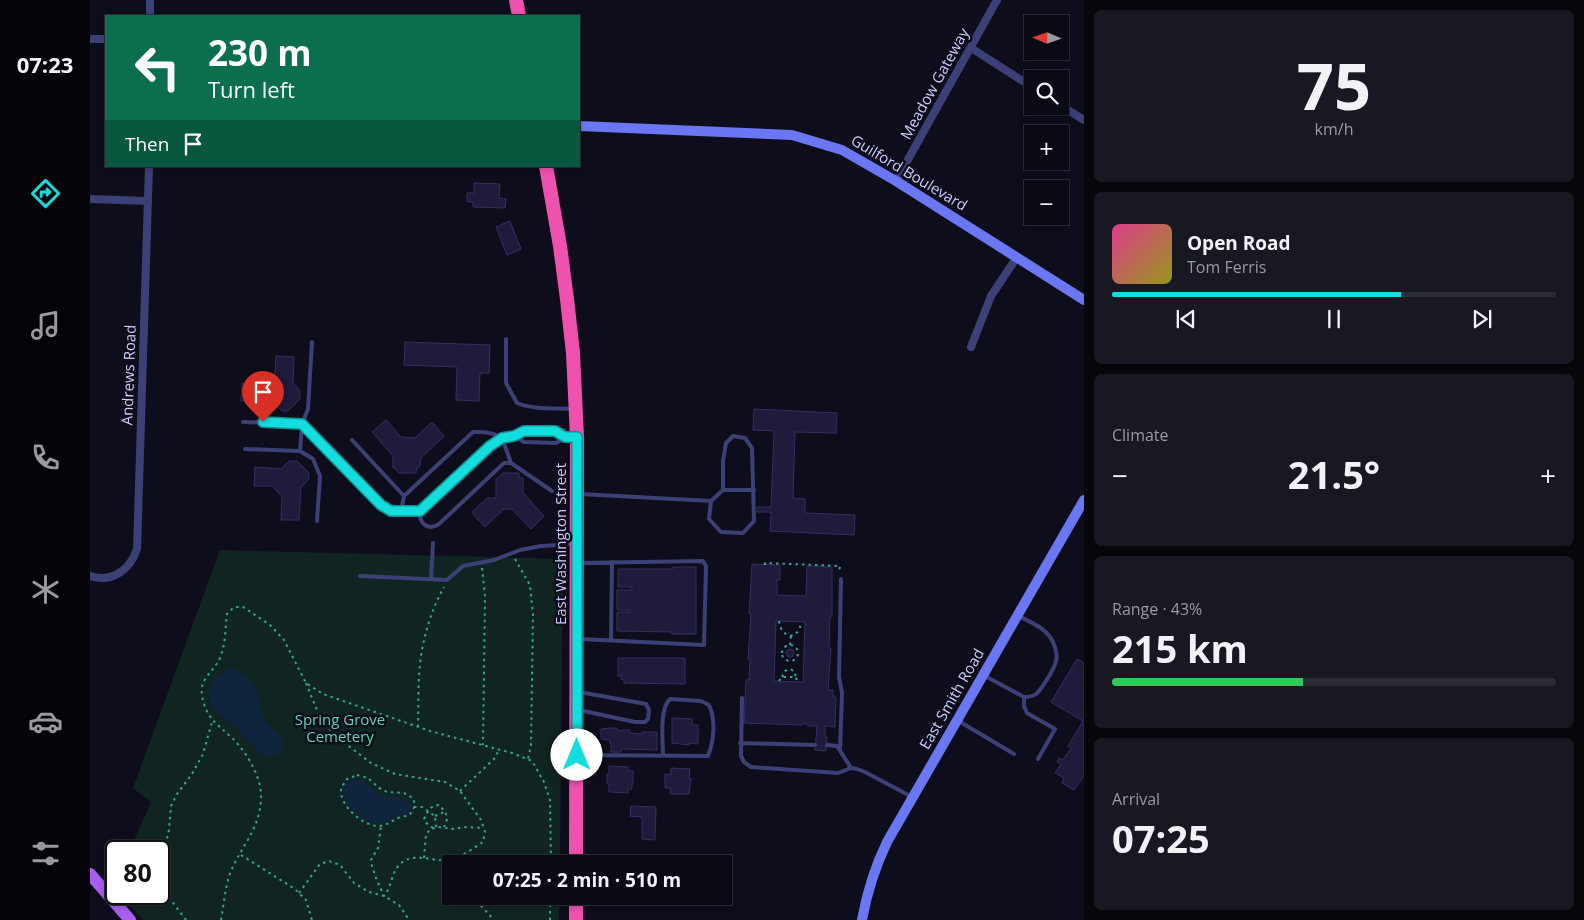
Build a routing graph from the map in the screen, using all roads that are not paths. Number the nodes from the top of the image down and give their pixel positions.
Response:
1 (150, 0) edge
2 (516, 0) edge
3 (997, 0) edge
4 (150, 15) edge
5 (519, 15) edge
6 (90, 39) edge
7 (105, 39) edge
8 (971, 48) junction
9 (1024, 82) edge
10 (1069, 111) edge
11 (1084, 120) edge
12 (580, 126) edge
13 (149, 167) edge
14 (546, 167) edge
15 (896, 181) junction
16 (90, 199) edge
17 (148, 201) junction
18 (1017, 257) junction
19 (1084, 300) edge
20 (506, 339) dead end
21 (312, 342) dead end
22 (971, 347) dead end
23 (576, 409) junction
24 (243, 422) dead end
25 (302, 424) junction
26 (514, 436) junction
27 (571, 437) junction
28 (502, 438) junction
29 (352, 440) dead end
30 (245, 449) dead end
31 (300, 451) junction
32 (511, 462) junction
33 (723, 490) junction
34 (754, 490) junction
35 (552, 491) dead end
36 (578, 494) junction
37 (404, 496) junction
38 (1084, 500) edge
39 (711, 501) junction
40 (401, 511) junction
41 (420, 511) junction
42 (317, 521) dead end
43 (433, 543) dead end
44 (578, 543) junction
45 (612, 562) junction
46 (578, 563) junction
47 (90, 576) edge
48 (360, 576) dead end
49 (432, 579) junction
50 (841, 579) road end
51 (1018, 616) junction
52 (577, 639) junction
53 (611, 640) junction
54 (983, 675) junction
55 (577, 691) junction
56 (1024, 696) junction
57 (742, 698) dead end
58 (577, 710) junction
59 (958, 720) junction
60 (740, 743) junction
61 (815, 745) dead end
62 (827, 745) dead end
63 (840, 750) junction
64 (1014, 754) dead end
65 (577, 755) junction
66 (663, 756) junction
67 (1038, 759) dead end
68 (851, 768) junction
69 (912, 797) junction
70 (576, 855) edge
71 (90, 874) edge
72 (576, 905) edge
73 (130, 920) edge
74 (576, 920) edge
75 (862, 920) edge

1 - 4 street
2 - 5 highway
3 - 8 street, Meadow Gateway
6 - 7 street
8 - 9 street
8 - 15 street, Meadow Gateway
10 - 11 street
12 - 15 street, Guilford Boulevard
13 - 17 street, Andrews Road
14 - 23 highway, East Washington Street
15 - 18 street, Guilford Boulevard
16 - 17 street
17 - 47 street, Andrews Road
18 - 19 street, Guilford Boulevard
18 - 22 street
20 - 23 lane
21 - 25 lane
23 - 27 highway, East Washington Street
24 - 25 lane
25 - 31 lane
25 - 40 lane
26 - 27 lane
26 - 27 lane
26 - 28 lane
27 - 36 highway, East Washington Street
28 - 32 lane
28 - 37 lane
28 - 41 lane
29 - 37 lane
30 - 31 lane
31 - 42 lane
32 - 35 lane
32 - 41 lane
33 - 34 lane
33 - 34 lane
33 - 39 lane
34 - 39 lane
36 - 39 lane
36 - 44 highway, East Washington Street
37 - 40 lane
38 - 51 street, East Smith Road
40 - 41 lane
43 - 49 lane
44 - 46 highway, East Washington Street
44 - 49 lane
45 - 46 lane
45 - 53 lane
45 - 53 lane
46 - 52 highway, East Washington Street
48 - 49 lane
50 - 63 lane
51 - 54 street, East Smith Road
51 - 56 lane
52 - 53 lane
52 - 55 highway, East Washington Street
54 - 56 lane
54 - 59 street, East Smith Road
55 - 58 highway, East Washington Street
55 - 58 lane
56 - 67 lane
57 - 60 lane
58 - 65 highway, East Washington Street
59 - 64 lane
59 - 69 street, East Smith Road
60 - 61 lane
60 - 68 lane
62 - 63 lane
63 - 68 lane
65 - 66 lane
65 - 70 highway, East Washington Street
66 - 66 lane
68 - 69 lane
69 - 75 street, East Smith Road
71 - 73 main road
72 - 74 highway

